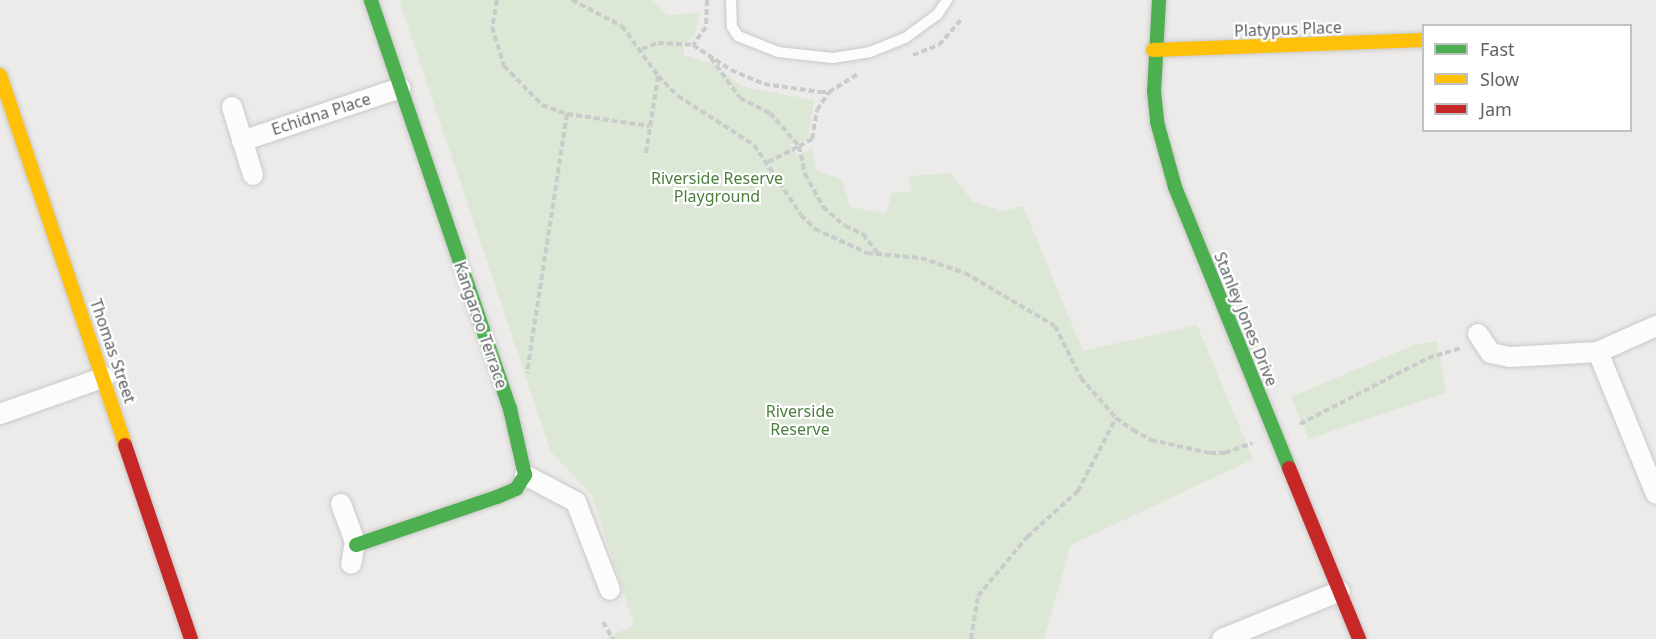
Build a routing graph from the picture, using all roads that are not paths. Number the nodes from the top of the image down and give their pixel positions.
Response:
1 (371, 0) edge
2 (731, 0) edge
3 (947, 0) edge
4 (1159, 0) edge
5 (1422, 40) edge
6 (1154, 50) junction
7 (0, 75) edge
8 (400, 88) junction
9 (232, 107) dead end
10 (242, 141) junction
11 (253, 175) dead end
12 (1656, 326) edge
13 (1480, 338) road end
14 (1598, 352) junction
15 (105, 378) junction
16 (0, 414) edge
17 (525, 475) junction
18 (1656, 494) edge
19 (341, 504) dead end
20 (356, 545) junction
21 (351, 564) dead end
22 (610, 590) dead end
23 (1340, 591) junction
24 (191, 639) edge
25 (1222, 639) edge
26 (1359, 639) edge

1 - 8 street, Kangaroo Terrace
2 - 3 lane
4 - 6 street, Stanley Jones Drive
5 - 6 street, Platypus Place
6 - 23 street, Stanley Jones Drive
7 - 15 street, Thomas Street
8 - 10 street, Echidna Place
8 - 17 street, Kangaroo Terrace
9 - 10 street
10 - 11 street
12 - 14 street
13 - 14 street
14 - 18 street
15 - 16 street
15 - 24 street, Thomas Street
17 - 20 street
17 - 22 street
19 - 20 street
20 - 21 street
23 - 25 street
23 - 26 street, Stanley Jones Drive

